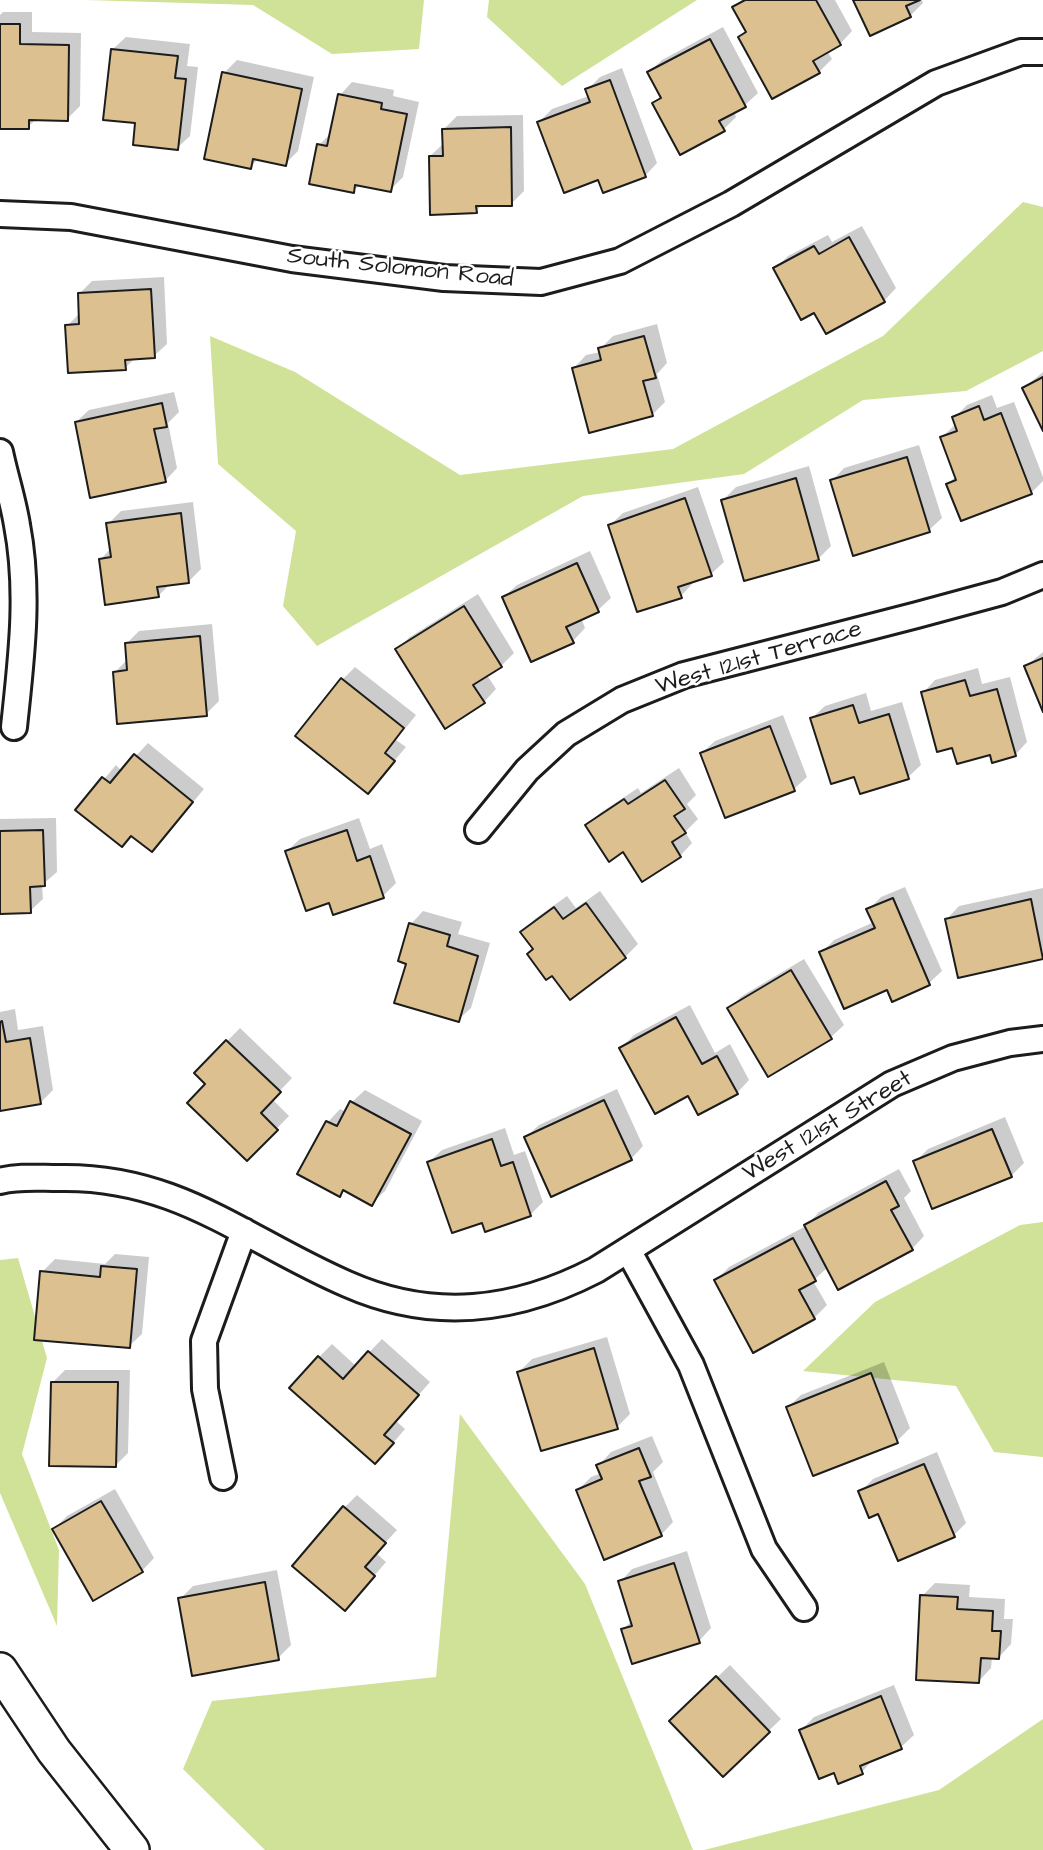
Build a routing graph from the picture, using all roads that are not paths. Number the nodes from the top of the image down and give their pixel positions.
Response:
1 (1043, 52) edge
2 (0, 214) edge
3 (0, 452) edge
4 (1043, 575) edge
5 (14, 727) dead end
6 (478, 830) dead end
7 (1043, 1039) edge
8 (0, 1181) edge
9 (244, 1231) junction
10 (628, 1250) junction
11 (223, 1477) dead end
12 (804, 1608) dead end
13 (0, 1670) edge
14 (132, 1850) edge

1 - 2 street, South Solomon Road
3 - 5 street
4 - 6 street, West 121st Terrace
7 - 10 street, West 121st Street
8 - 9 street, West 121st Street
9 - 10 street, West 121st Street
9 - 11 street
10 - 12 street
13 - 14 street

